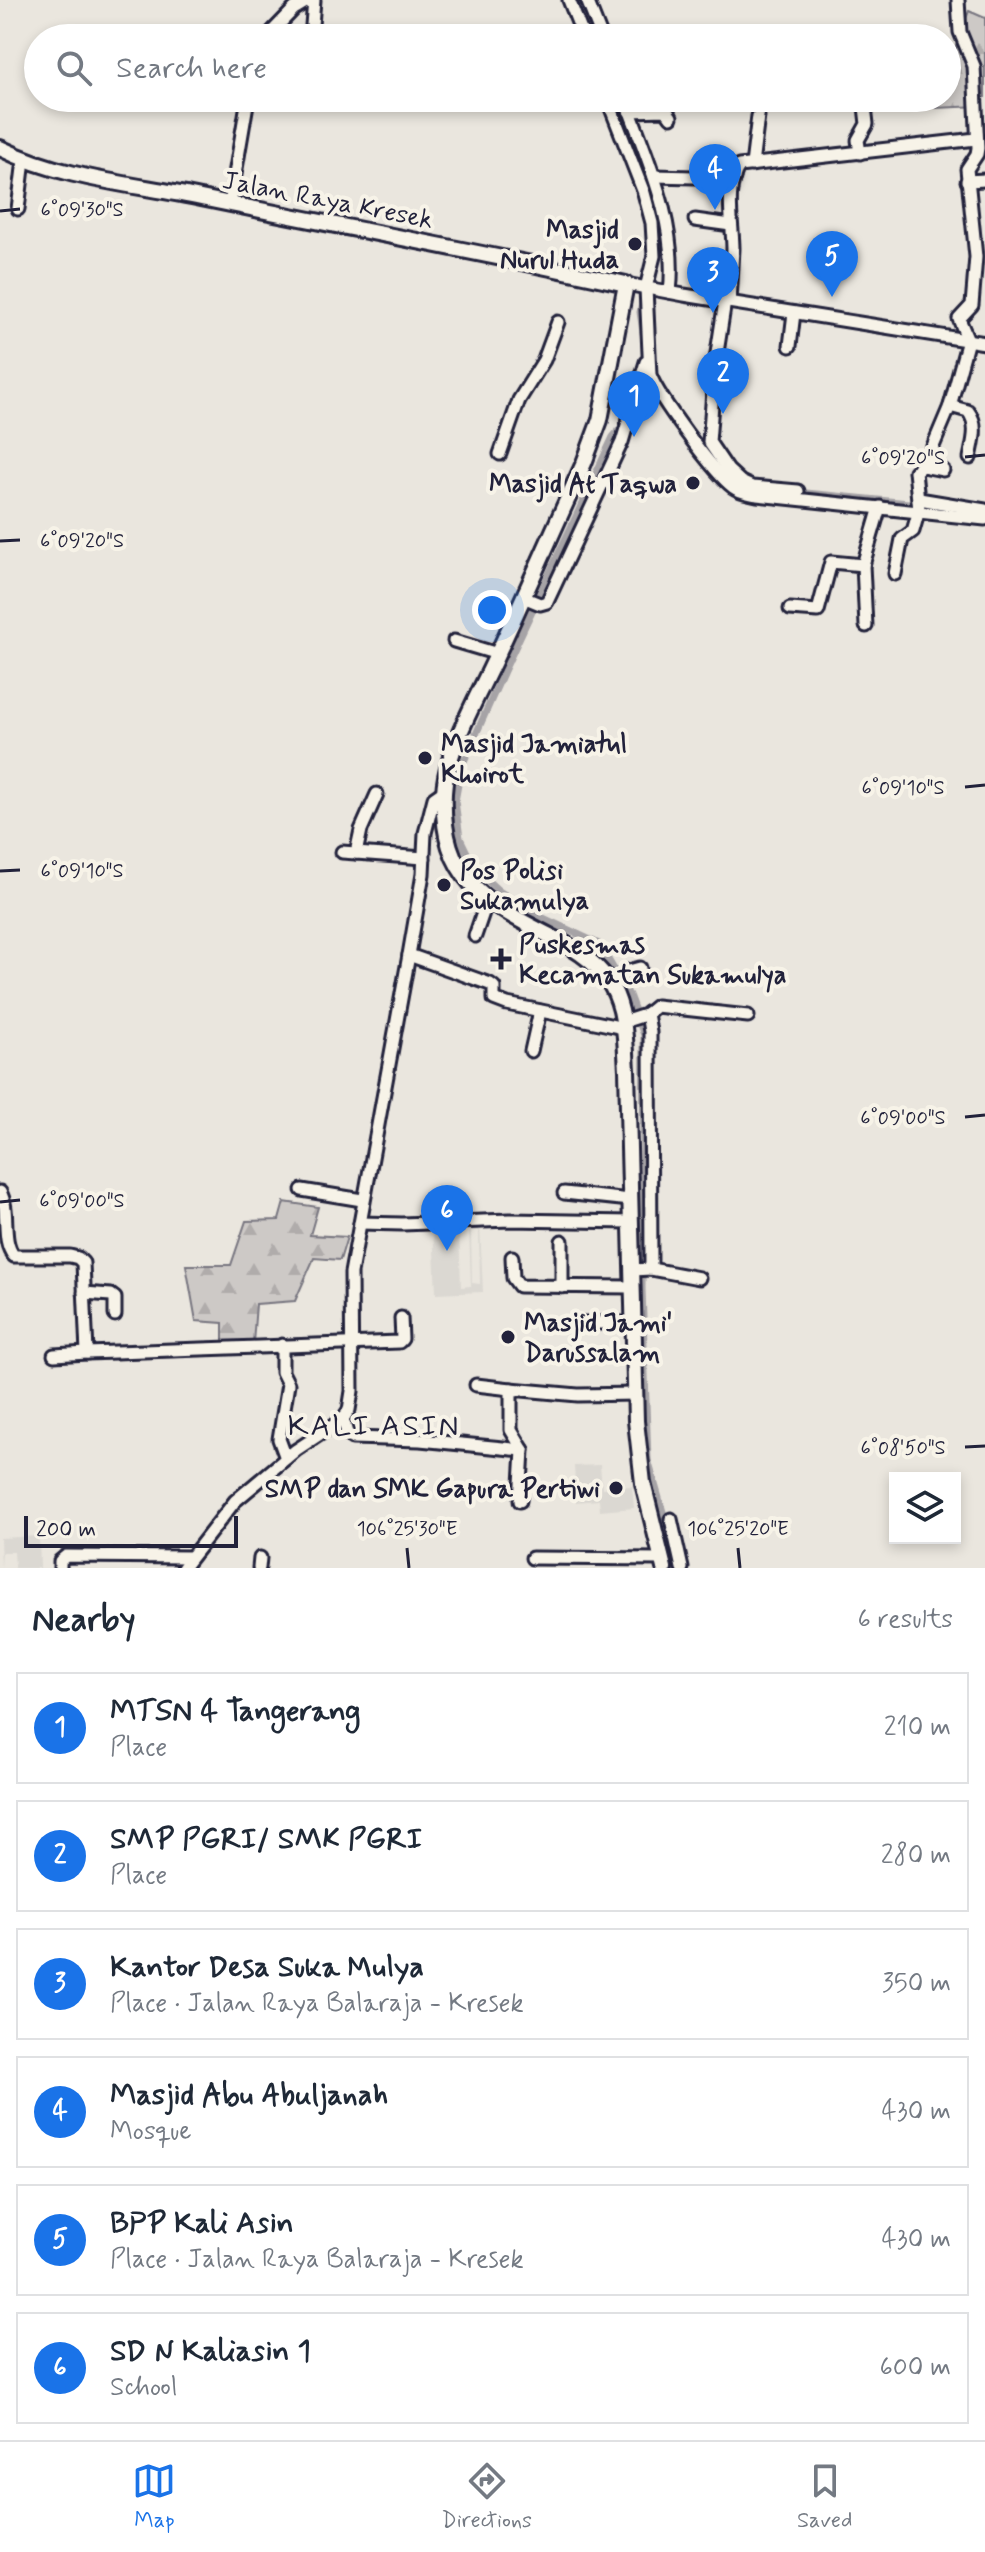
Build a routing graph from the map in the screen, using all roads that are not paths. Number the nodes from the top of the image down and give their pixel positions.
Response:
1 (312, 0) edge
2 (569, 0) edge
3 (587, 0) edge
4 (958, 0) edge
5 (279, 24) edge
6 (311, 24) edge
7 (578, 24) edge
8 (596, 24) edge
9 (960, 24) edge
10 (961, 34) edge
11 (246, 112) edge
12 (614, 112) edge
13 (629, 112) edge
14 (669, 112) edge
15 (866, 112) edge
16 (758, 116) dead end
17 (671, 117) dead end
18 (976, 139) junction
19 (0, 148) edge
20 (860, 153) junction
21 (24, 160) junction
22 (752, 165) junction
23 (647, 176) junction
24 (734, 178) junction
25 (985, 180) edge
26 (967, 181) junction
27 (230, 204) junction
28 (18, 209) dead end
29 (695, 220) dead end
30 (731, 225) junction
31 (980, 236) edge
32 (626, 284) junction
33 (648, 289) junction
34 (666, 292) junction
35 (728, 301) junction
36 (794, 313) junction
37 (558, 322) dead end
38 (968, 340) junction
39 (985, 343) edge
40 (790, 346) dead end
41 (648, 358) junction
42 (950, 406) junction
43 (500, 454) dead end
44 (970, 458) dead end
45 (923, 466) junction
46 (943, 470) dead end
47 (798, 491) dead end
48 (919, 505) junction
49 (880, 507) junction
50 (985, 510) edge
51 (985, 519) edge
52 (863, 565) junction
53 (895, 574) dead end
54 (532, 601) junction
55 (790, 609) dead end
56 (866, 626) dead end
57 (454, 641) dead end
58 (498, 654) junction
59 (444, 791) junction
60 (377, 794) dead end
61 (342, 852) dead end
62 (356, 853) junction
63 (424, 858) junction
64 (487, 901) junction
65 (475, 936) dead end
66 (409, 955) junction
67 (640, 968) dead end
68 (617, 979) junction
69 (507, 1004) junction
70 (540, 1011) junction
71 (646, 1014) junction
72 (748, 1016) dead end
73 (503, 1018) dead end
74 (627, 1023) junction
75 (531, 1051) dead end
76 (302, 1190) dead end
77 (0, 1192) edge
78 (564, 1193) dead end
79 (362, 1200) junction
80 (630, 1200) junction
81 (631, 1222) junction
82 (360, 1223) junction
83 (562, 1241) dead end
84 (512, 1257) dead end
85 (641, 1270) junction
86 (699, 1278) dead end
87 (562, 1287) junction
88 (632, 1287) junction
89 (84, 1293) junction
90 (115, 1315) dead end
91 (401, 1318) dead end
92 (576, 1323) dead end
93 (633, 1323) junction
94 (350, 1343) junction
95 (282, 1345) junction
96 (87, 1353) junction
97 (54, 1355) dead end
98 (476, 1385) dead end
99 (511, 1389) junction
100 (635, 1394) junction
101 (343, 1419) junction
102 (523, 1450) junction
103 (286, 1458) junction
104 (520, 1501) dead end
105 (190, 1557) junction
106 (532, 1558) dead end
107 (672, 1566) edge
108 (60, 1568) edge
109 (183, 1568) edge

1 - 5 street
1 - 6 street
2 - 7 street
3 - 8 street
4 - 9 street
10 - 18 street
11 - 27 street
12 - 23 street
13 - 23 street
14 - 17 street
15 - 20 street
16 - 22 street
18 - 20 street
18 - 26 street
19 - 21 main road, Jalan Raya Kresek
20 - 22 street
21 - 27 main road, Jalan Raya Kresek
21 - 28 street
22 - 24 street
23 - 24 street
23 - 33 street
23 - 34 street
24 - 30 street
25 - 26 street
26 - 31 street
27 - 32 main road, Jalan Raya Kresek
29 - 30 street
30 - 35 street
31 - 38 street
32 - 33 street, Jalan Raya Kresek
32 - 54 main road
33 - 34 street, Jalan Raya Kresek
33 - 41 street
34 - 35 street, Jalan Raya Kresek
35 - 36 street, Jalan Raya Kresek
35 - 47 street
36 - 38 street, Jalan Raya Kresek
36 - 40 street
37 - 43 street
38 - 39 street, Jalan Raya Kresek
38 - 42 street
41 - 49 street
41 - 54 street
42 - 44 street
42 - 45 street
45 - 46 street
45 - 48 street
48 - 49 street
48 - 50 street
48 - 51 street
48 - 53 street
49 - 52 street
52 - 55 street
52 - 56 street
54 - 58 main road
57 - 58 street
58 - 59 main road
59 - 63 street
59 - 64 main road
60 - 62 street
61 - 62 street
62 - 63 street
63 - 66 street
64 - 65 street
64 - 68 main road
66 - 69 street
66 - 79 street
67 - 68 street
68 - 74 main road
69 - 70 street
69 - 73 street
70 - 74 street
70 - 75 street
71 - 72 street
71 - 74 street
71 - 85 street
74 - 80 main road
76 - 79 street
77 - 89 street
78 - 80 street
79 - 82 street
80 - 81 main road
81 - 82 street
81 - 85 main road
82 - 94 street
83 - 87 street
84 - 87 street
85 - 86 street
85 - 88 main road
87 - 88 street
88 - 93 main road
89 - 90 street
89 - 96 street
91 - 94 street
92 - 93 street
93 - 100 main road
94 - 95 street
94 - 101 street
95 - 96 street
95 - 103 street
96 - 97 street
98 - 99 street
99 - 100 street
99 - 102 street
100 - 107 main road
101 - 102 street
101 - 103 street
102 - 104 street
103 - 105 street
105 - 108 street
105 - 109 street
106 - 107 street

